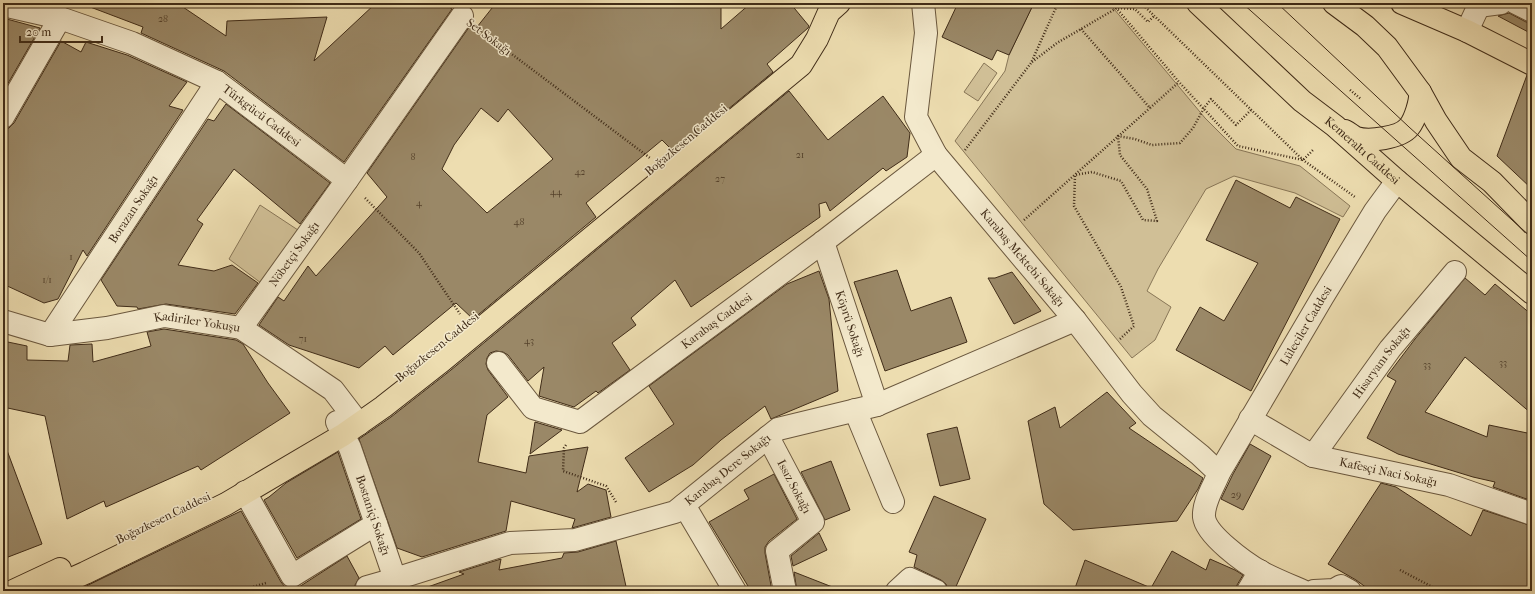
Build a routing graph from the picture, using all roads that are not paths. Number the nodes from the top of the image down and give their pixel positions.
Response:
1 (923, 3) edge
2 (1198, 3) edge
3 (1334, 3) edge
4 (1402, 3) edge
5 (1501, 3) edge
6 (1516, 3) edge
7 (3, 5) edge
8 (1479, 5) edge
9 (829, 6) edge
10 (1532, 11) edge
11 (462, 16) road end
12 (60, 18) junction
13 (1467, 31) junction
14 (817, 39) junction
15 (1532, 64) edge
16 (217, 82) junction
17 (1420, 92) junction
18 (3, 117) edge
19 (1335, 126) junction
20 (936, 155) junction
21 (348, 180) junction
22 (1397, 181) junction
23 (1532, 223) edge
24 (823, 242) junction
25 (1455, 272) dead end
26 (1532, 293) edge
27 (1075, 320) junction
28 (3, 321) edge
29 (241, 328) junction
30 (50, 335) junction
31 (498, 364) dead end
32 (877, 405) junction
33 (855, 410) junction
34 (1250, 419) junction
35 (347, 424) junction
36 (768, 437) junction
37 (1313, 456) junction
38 (1219, 473) junction
39 (245, 492) junction
40 (893, 502) dead end
41 (684, 505) junction
42 (1532, 514) edge
43 (376, 524) junction
44 (1260, 572) junction
45 (395, 578) junction
46 (13, 591) edge
47 (45, 591) edge
48 (369, 591) edge
49 (735, 591) edge
50 (785, 591) edge
51 (898, 591) edge
52 (936, 591) edge
53 (1248, 591) edge
54 (1303, 591) edge
55 (1314, 591) edge
56 (1350, 591) edge

1 - 20 street, Karabaş Mektebi Sokağı
2 - 19 main road, Kemeraltı Caddesi
3 - 17 main road
4 - 13 main road
5 - 8 street
6 - 10 street
7 - 12 street, Türkgücü Caddesi
8 - 13 street
9 - 14 main road, Boğazkesen Caddesi
11 - 21 street, Set Sokağı
12 - 16 street, Türkgücü Caddesi
12 - 18 street
13 - 15 main road
14 - 35 main road, Boğazkesen Caddesi
14 - 35 main road, Boğazkesen Caddesi
16 - 21 street, Türkgücü Caddesi
16 - 30 street, Borazan Sokağı
17 - 19 main road
17 - 23 main road
19 - 22 main road, Kemeraltı Caddesi
20 - 24 street, Karabaş Caddesi
20 - 27 street, Karabaş Mektebi Sokağı
21 - 29 street, Nöbetçi Sokağı
22 - 26 main road, Kemeraltı Caddesi
22 - 34 street, Lüleciler Caddesi
24 - 31 street, Karabaş Caddesi
24 - 32 street, Köprü Sokağı
25 - 37 street, Hisaryanı Sokağı
27 - 32 street, Karabaş Dere Sokağı
27 - 38 street, Karabaş Mektebi Sokağı
28 - 30 street, Kadiriler Yokuşu
29 - 30 street, Kadiriler Yokuşu
29 - 35 street, Kadiriler Yokuşu
32 - 33 street, Karabaş Dere Sokağı
33 - 36 street, Karabaş Dere Sokağı
33 - 40 street
34 - 37 street, Kafesçi Naci Sokağı
34 - 38 street, Lüleciler Caddesi
35 - 39 main road, Boğazkesen Caddesi
35 - 43 street, Bostaniçi Sokağı
35 - 46 main road, Boğazkesen Caddesi
36 - 41 street, Karabaş Dere Sokağı
36 - 50 street, Issız Sokağı
37 - 42 street, Kafesçi Naci Sokağı
38 - 44 street, Lüleciler Caddesi
39 - 43 street
39 - 47 main road, Boğazkesen Caddesi
41 - 45 street, Karabaş Dere Sokağı
41 - 49 street
43 - 45 street, Bostaniçi Sokağı
44 - 53 street
44 - 54 street, Lüleciler Caddesi
45 - 48 street
51 - 52 street
55 - 56 street

